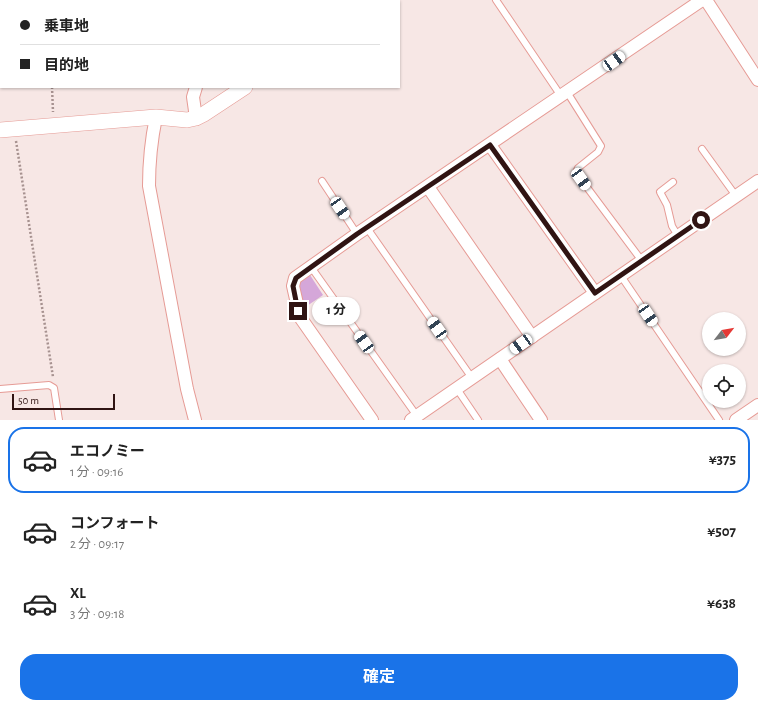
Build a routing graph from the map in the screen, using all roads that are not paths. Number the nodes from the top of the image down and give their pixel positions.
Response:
1 (496, 0) edge
2 (702, 0) edge
3 (706, 0) edge
4 (758, 80) edge
5 (196, 88) edge
6 (243, 88) edge
7 (564, 94) junction
8 (156, 117) junction
9 (196, 118) junction
10 (6, 129) edge
11 (490, 145) junction
12 (702, 149) dead end
13 (322, 181) dead end
14 (758, 181) edge
15 (673, 182) dead end
16 (428, 187) junction
17 (736, 196) junction
18 (362, 231) junction
19 (678, 236) junction
20 (642, 261) junction
21 (311, 267) junction
22 (621, 276) junction
23 (595, 293) junction
24 (532, 337) junction
25 (500, 359) junction
26 (472, 378) junction
27 (0, 389) edge
28 (456, 389) junction
29 (756, 411) edge
30 (414, 418) edge
31 (59, 420) edge
32 (195, 420) edge
33 (372, 420) edge
34 (478, 420) edge
35 (541, 420) edge
36 (719, 420) edge
37 (736, 420) edge

1 - 7 lane
2 - 7 street
3 - 4 street
5 - 9 street
6 - 9 street
7 - 11 street
7 - 20 lane
8 - 9 street
8 - 10 street
8 - 32 street
11 - 16 street
11 - 23 street
12 - 17 lane
13 - 18 lane
14 - 17 street
15 - 19 lane
16 - 18 street
16 - 24 street
17 - 19 street
18 - 21 street
18 - 26 lane
19 - 20 street
20 - 22 street
21 - 30 lane
21 - 33 street
22 - 23 street
22 - 36 lane
23 - 24 street
24 - 25 street
25 - 26 street
25 - 35 street
26 - 28 street
27 - 31 lane
28 - 30 street
28 - 34 lane
29 - 37 street

